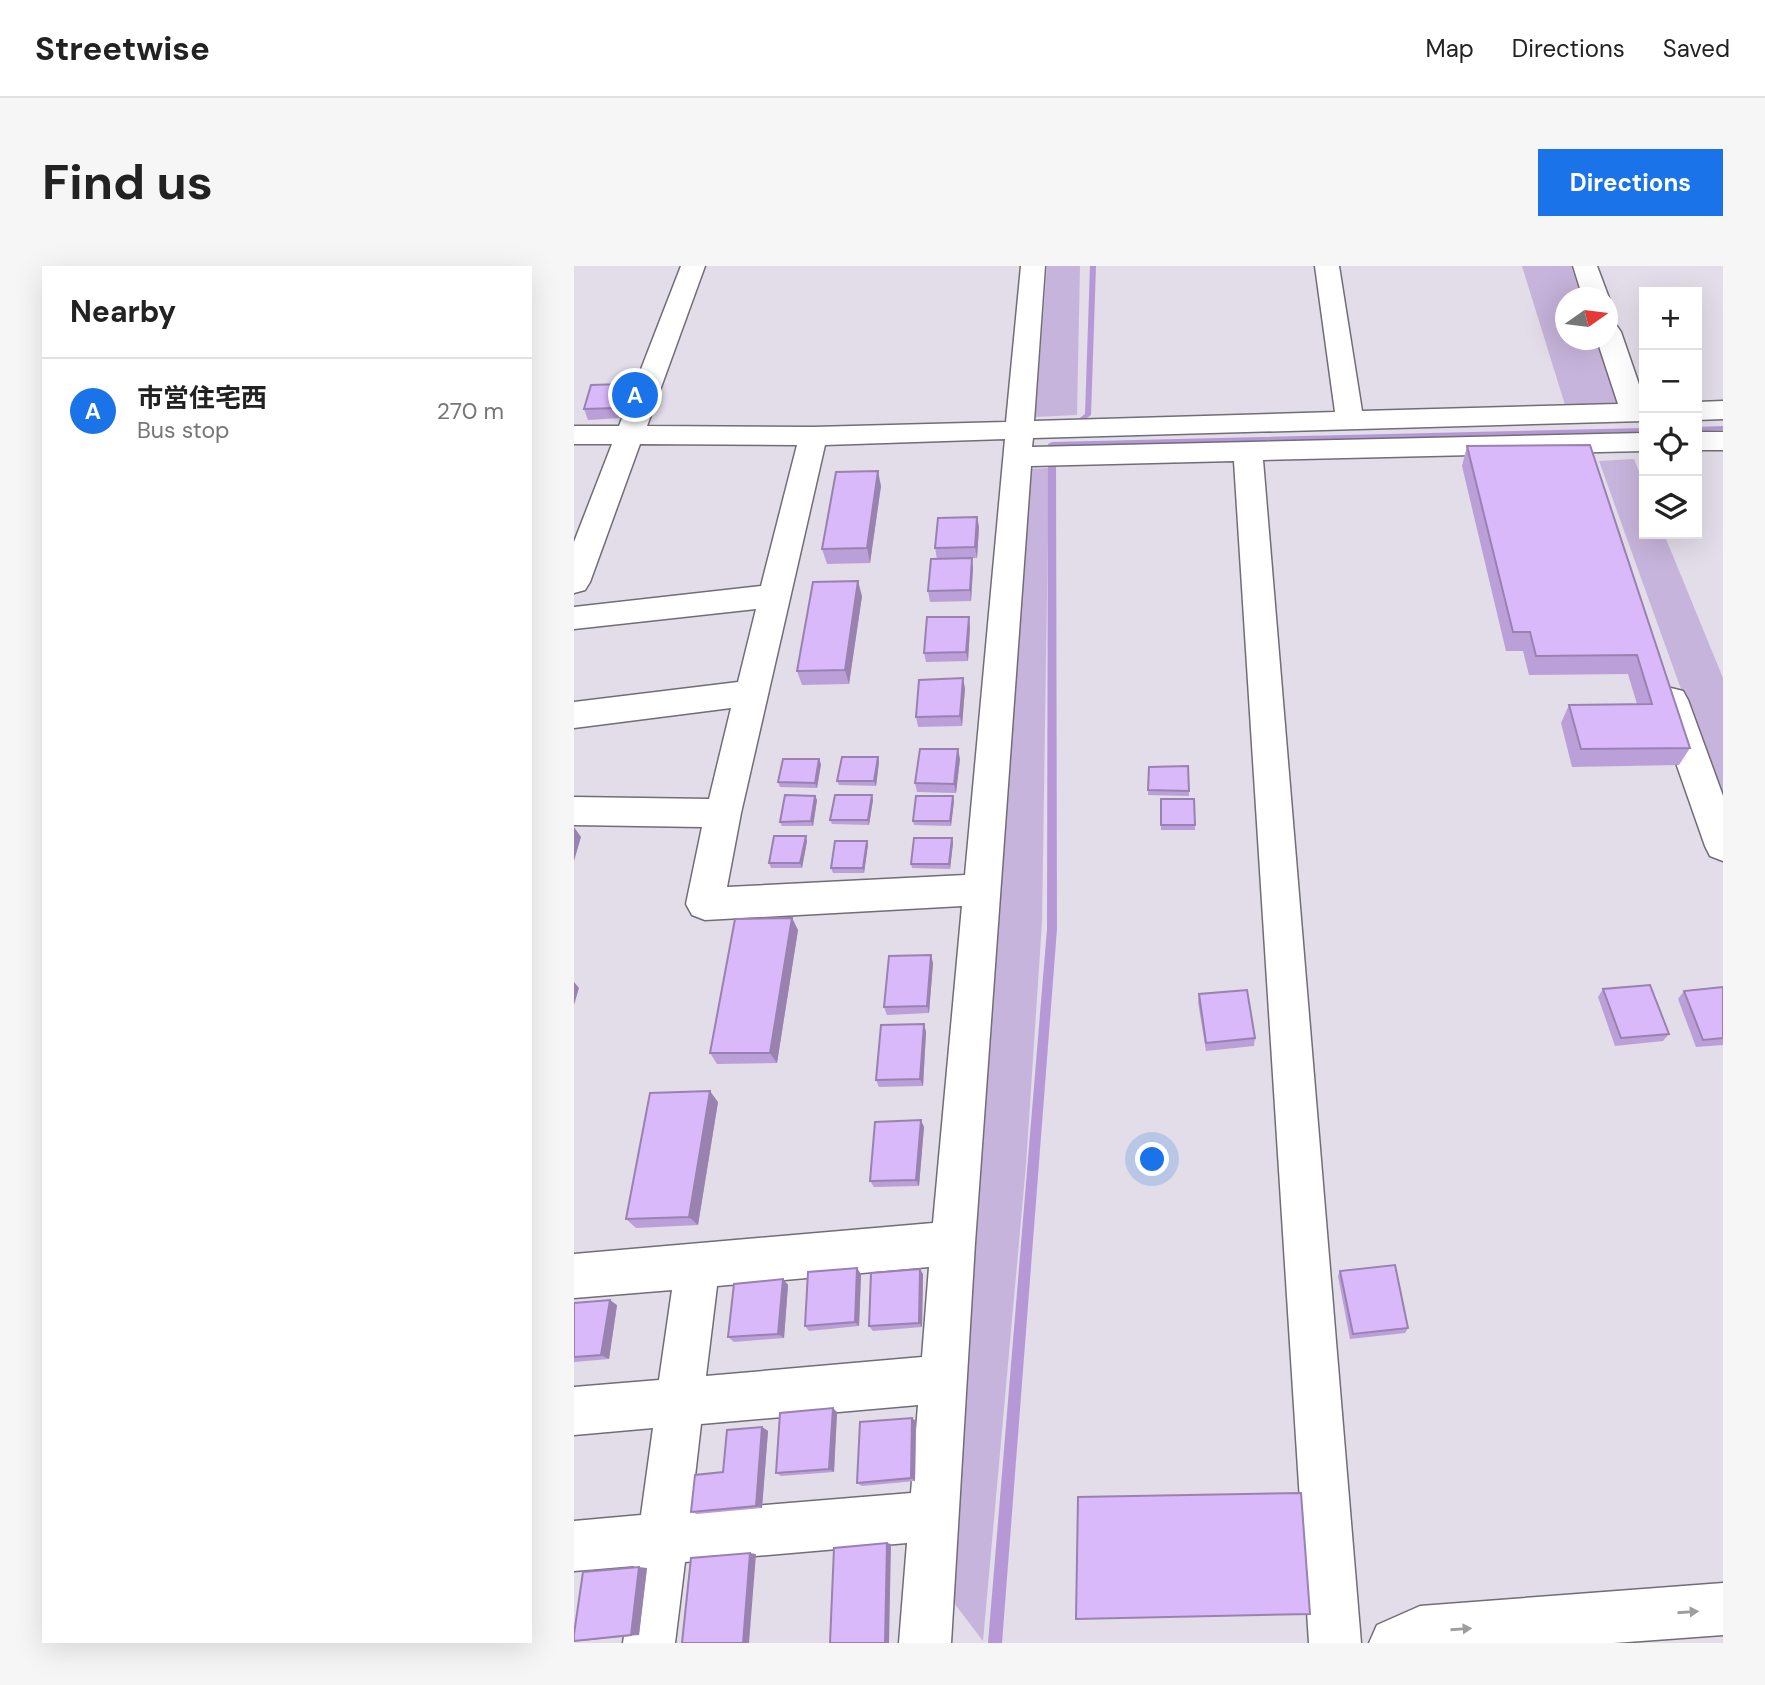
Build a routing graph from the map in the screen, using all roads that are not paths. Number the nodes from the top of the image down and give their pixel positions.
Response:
1 (693, 266) edge
2 (1033, 266) edge
3 (1327, 266) edge
4 (1585, 266) edge
5 (1592, 287) edge
6 (1615, 350) edge
7 (1639, 410) edge
8 (1723, 410) edge
9 (1702, 411) edge
10 (1639, 412) edge
11 (1569, 414) junction
12 (1350, 421) junction
13 (574, 435) edge
14 (629, 435) junction
15 (813, 436) junction
16 (1702, 441) edge
17 (1723, 441) edge
18 (1018, 444) junction
19 (1639, 444) edge
20 (1248, 452) junction
21 (1585, 457) junction
22 (574, 582) edge
23 (774, 596) junction
24 (574, 618) edge
25 (1663, 677) edge
26 (751, 694) junction
27 (574, 715) edge
28 (574, 811) edge
29 (723, 813) junction
30 (1723, 846) edge
31 (982, 890) junction
32 (953, 1243) junction
33 (698, 1267) junction
34 (574, 1276) edge
35 (942, 1379) junction
36 (680, 1402) junction
37 (574, 1411) edge
38 (932, 1516) junction
39 (662, 1538) junction
40 (574, 1546) edge
41 (1723, 1609) edge
42 (649, 1643) edge
43 (925, 1643) edge
44 (1335, 1643) edge
45 (1395, 1643) edge

1 - 14 street
2 - 18 street
3 - 12 street
4 - 5 street
6 - 7 street
8 - 9 street
10 - 11 street
11 - 12 street
11 - 21 street
12 - 18 street
13 - 14 street
14 - 15 street
14 - 22 street
15 - 18 street
15 - 23 street
16 - 17 street
18 - 20 street
18 - 31 street
19 - 21 street
20 - 21 street
20 - 44 street
23 - 24 street
23 - 26 street
25 - 30 street
26 - 27 street
26 - 29 street
28 - 29 street
29 - 31 street
31 - 32 street
32 - 33 street
32 - 35 street
33 - 34 street
33 - 36 street
35 - 36 street
35 - 38 street
36 - 37 street
36 - 39 street
38 - 39 street
38 - 43 street
39 - 40 street
39 - 42 street
45 -> 41 street

